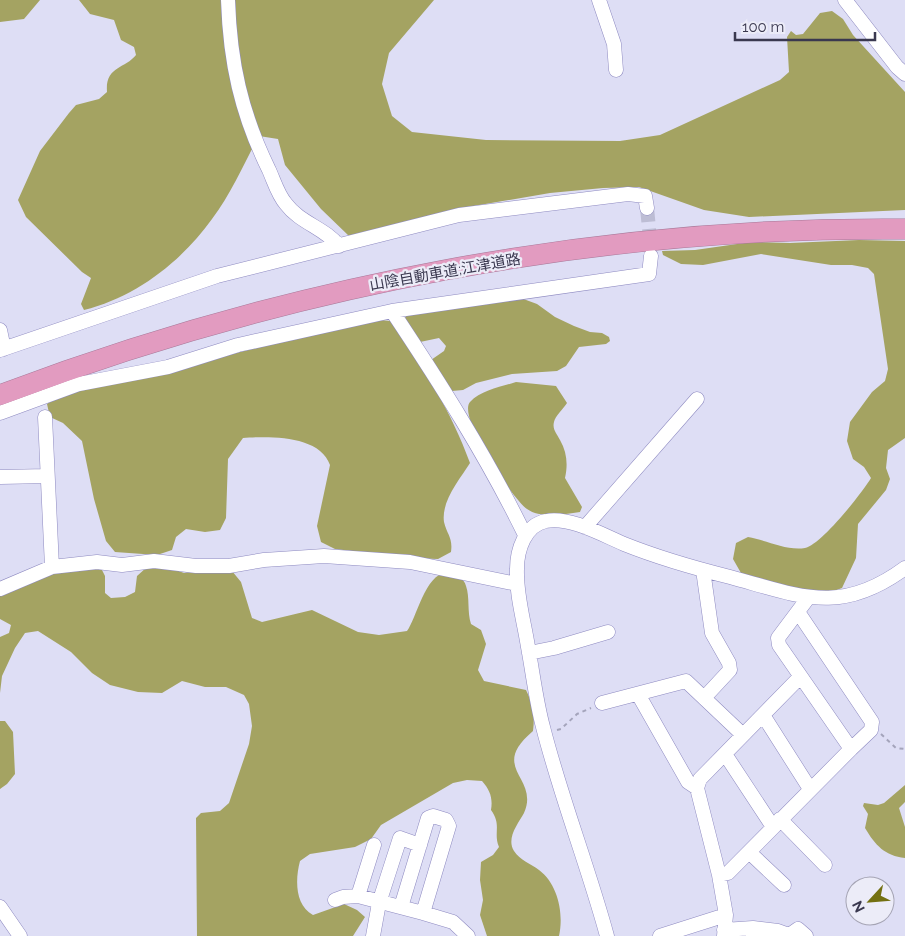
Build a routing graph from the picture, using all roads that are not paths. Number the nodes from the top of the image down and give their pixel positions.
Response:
1 (228, 0) edge
2 (599, 0) edge
3 (845, 0) edge
4 (616, 70) dead end
5 (905, 74) edge
6 (647, 208) tunnel mouth
7 (905, 229) edge
8 (339, 246) junction
9 (651, 256) tunnel mouth
10 (392, 310) junction
11 (0, 330) edge
12 (2, 350) edge
13 (0, 395) edge
14 (697, 399) dead end
15 (0, 412) edge
16 (45, 417) dead end
17 (47, 476) junction
18 (0, 477) edge
19 (585, 527) junction
20 (525, 535) junction
21 (52, 567) junction
22 (905, 568) edge
23 (703, 570) junction
24 (517, 584) junction
25 (0, 589) edge
26 (808, 598) junction
27 (798, 612) junction
28 (608, 632) dead end
29 (529, 653) junction
30 (800, 677) junction
31 (638, 694) junction
32 (704, 698) junction
33 (602, 703) road end
34 (763, 715) junction
35 (743, 735) junction
36 (851, 749) junction
37 (725, 754) junction
38 (697, 788) junction
39 (810, 789) junction
40 (777, 823) junction
41 (420, 844) junction
42 (374, 845) dead end
43 (749, 852) junction
44 (825, 865) dead end
45 (719, 875) junction
46 (784, 885) dead end
47 (358, 896) junction
48 (335, 900) dead end
49 (379, 903) junction
50 (0, 907) edge
51 (401, 907) junction
52 (423, 913) junction
53 (726, 915) junction
54 (753, 932) edge
55 (724, 933) edge
56 (20, 936) edge
57 (373, 936) edge
58 (468, 936) edge
59 (607, 936) edge
60 (660, 936) edge
61 (788, 936) edge
62 (806, 936) edge

1 - 8 street
2 - 4 street
3 - 5 street
6 - 8 street
7 - 13 highway, 山陰自動車道;江津道路
8 - 12 street
9 - 10 street
10 - 15 street
10 - 20 street
11 - 12 street
14 - 19 street
16 - 17 street
17 - 18 street
17 - 21 street
19 - 20 street
19 - 23 street
20 - 24 street
21 - 24 street
21 - 25 street
22 - 26 street
23 - 26 street
23 - 32 street
24 - 29 street
26 - 27 street
27 - 30 street
27 - 36 street
28 - 29 street
29 - 59 street
30 - 34 street
30 - 36 street
31 - 32 street
31 - 33 street
31 - 38 street
32 - 35 street
34 - 35 street
34 - 39 street
35 - 37 street
36 - 39 street
37 - 38 street
37 - 40 street
38 - 45 street
39 - 40 street
40 - 43 street
40 - 44 street
41 - 49 street
41 - 51 street
41 - 52 street
42 - 47 street
43 - 45 street
43 - 46 street
45 - 53 street
47 - 48 street
47 - 49 street
49 - 51 street
49 - 57 street
50 - 56 street
51 - 52 street
52 - 58 street
53 - 55 street
53 - 60 street
54 - 55 street
54 - 61 street
61 - 62 street

